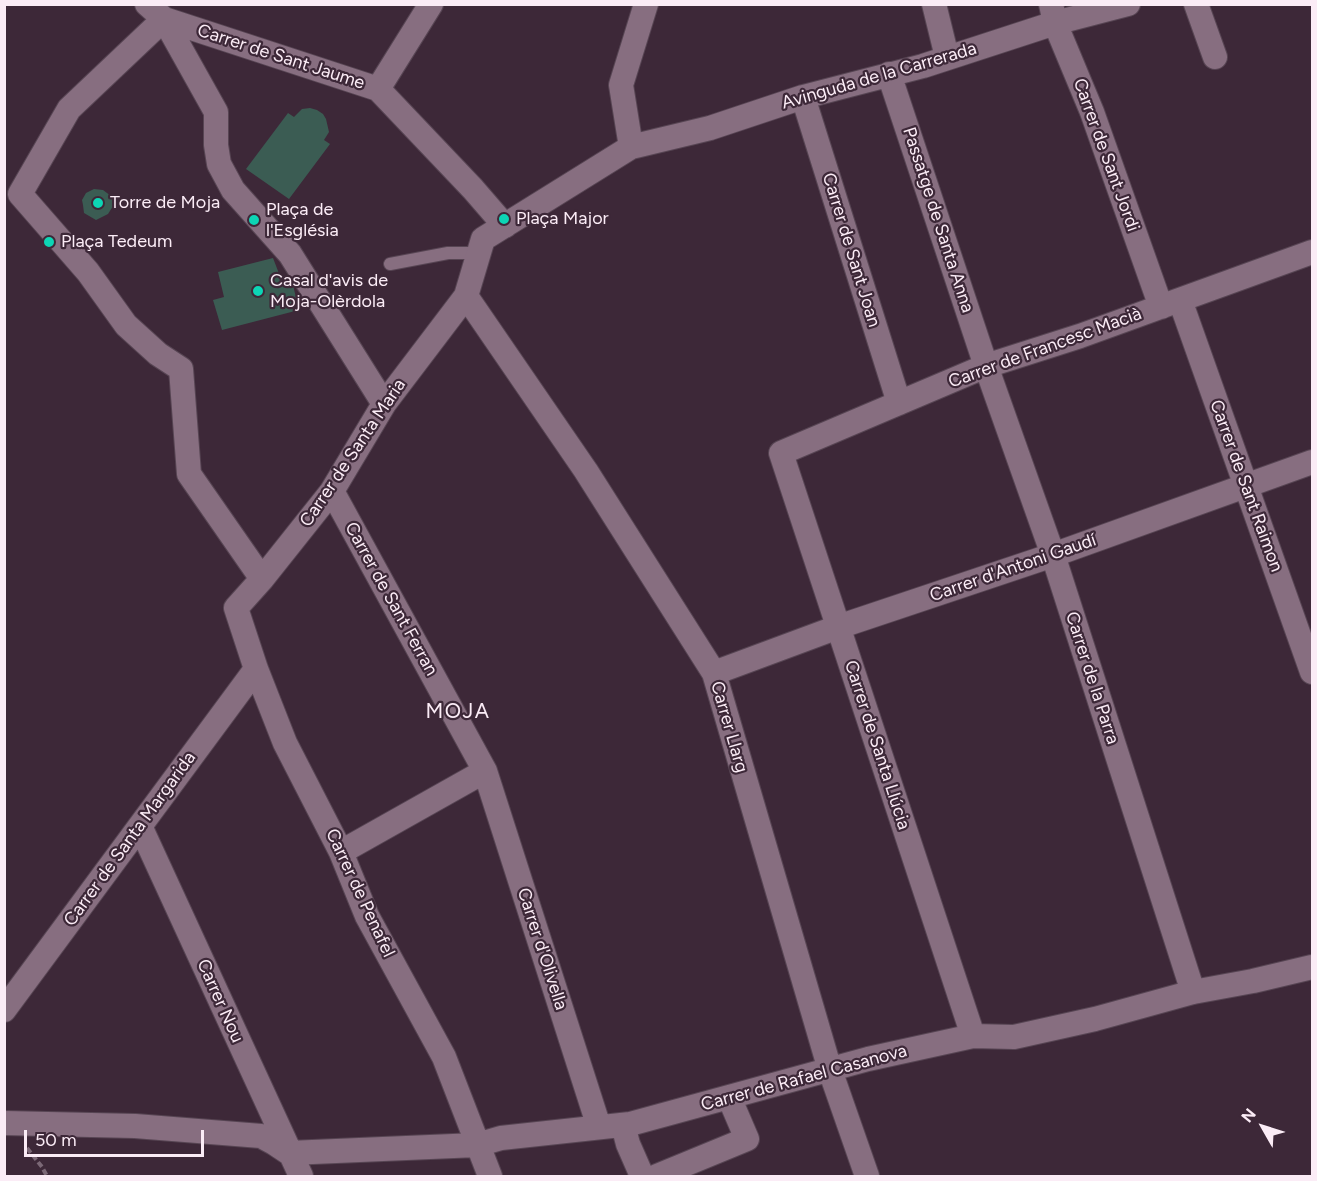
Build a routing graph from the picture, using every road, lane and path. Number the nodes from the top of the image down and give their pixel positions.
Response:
1 (431, 4) edge
2 (646, 4) edge
3 (934, 4) edge
4 (1128, 4) edge
5 (1196, 4) edge
6 (156, 12) edge
7 (1053, 14) edge
8 (947, 57) junction
9 (1215, 57) dead end
10 (889, 75) junction
11 (378, 89) junction
12 (803, 97) junction
13 (630, 147) junction
14 (505, 226) junction
15 (1312, 252) edge
16 (479, 254) junction
17 (390, 264) dead end
18 (466, 296) junction
19 (1170, 303) junction
20 (986, 366) junction
21 (899, 403) junction
22 (384, 404) junction
23 (781, 453) joint
24 (1312, 462) edge
25 (1246, 486) junction
26 (332, 491) junction
27 (1053, 555) junction
28 (262, 579) junction
29 (236, 608) joint
30 (838, 627) junction
31 (256, 669) junction
32 (1312, 672) edge
33 (714, 673) junction
34 (485, 771) junction
35 (140, 826) junction
36 (341, 852) junction
37 (1312, 966) edge
38 (1192, 992) junction
39 (4, 1010) edge
40 (973, 1036) junction
41 (830, 1070) junction
42 (729, 1097) junction
43 (9, 1123) edge
44 (623, 1125) junction
45 (599, 1127) junction
46 (477, 1145) junction
47 (289, 1153) junction
48 (47, 1176) edge
49 (301, 1176) edge
50 (490, 1176) edge
51 (642, 1176) edge
52 (657, 1176) edge
53 (867, 1176) edge

1 - 11 street
2 - 13 street
3 - 8 street
4 - 7 street, Avinguda de la Carrerada
5 - 9 street
6 - 11 street, Carrer de Sant Jaume
6 - 22 street
6 - 28 street
7 - 8 street, Avinguda de la Carrerada
7 - 19 street, Carrer de Sant Jordi
8 - 10 street, Avinguda de la Carrerada
10 - 12 street, Avinguda de la Carrerada
10 - 20 street, Passatge de Santa Anna
11 - 14 street, Carrer de Sant Jaume
12 - 13 street, Avinguda de la Carrerada
12 - 21 street, Carrer de Sant Joan
13 - 14 street
14 - 16 street
15 - 19 street, Carrer de Francesc Macià
16 - 17 lane
16 - 18 street
18 - 22 street, Carrer de Santa Maria
18 - 33 street, Carrer Llarg
19 - 20 street, Carrer de Francesc Macià
19 - 25 street, Carrer de Sant Raimon
20 - 21 street, Carrer de Francesc Macià
20 - 27 street, Carrer de la Parra
21 - 23 street, Carrer de Francesc Macià
22 - 26 street, Carrer de Santa Maria
23 - 30 street, Carrer de Santa Llúcia
24 - 25 street, Carrer d'Antoni Gaudí
25 - 27 street, Carrer d'Antoni Gaudí
25 - 32 street, Carrer de Sant Raimon
26 - 28 street, Carrer de Santa Maria
26 - 34 street, Carrer de Sant Ferran
27 - 30 street, Carrer d'Antoni Gaudí
27 - 38 street, Carrer de la Parra
28 - 29 street, Carrer de Santa Maria
29 - 31 street, Carrer de Penafel
30 - 33 street, Carrer d'Antoni Gaudí
30 - 40 street, Carrer de Santa Llúcia
31 - 35 street, Carrer de Santa Margarida
31 - 36 street, Carrer de Penafel
33 - 41 street, Carrer Llarg
34 - 36 street
34 - 45 street, Carrer d'Olivella
35 - 39 street, Carrer de Santa Margarida
35 - 47 street, Carrer Nou
36 - 46 street, Carrer de Penafel
37 - 38 street, Carrer de Rafael Casanova
38 - 40 street, Carrer de Rafael Casanova
40 - 41 street, Carrer de Rafael Casanova
41 - 42 street, Carrer de Rafael Casanova
41 - 53 street, Carrer Llarg
42 - 44 street, Carrer de Rafael Casanova
42 - 52 street
43 - 47 street
43 - 48 path
44 - 45 street, Carrer de Rafael Casanova
44 - 51 street
45 - 46 street, Carrer de Rafael Casanova
46 - 47 street, Carrer de Rafael Casanova
46 - 50 street, Carrer de Penafel
47 - 49 street, Carrer Nou

